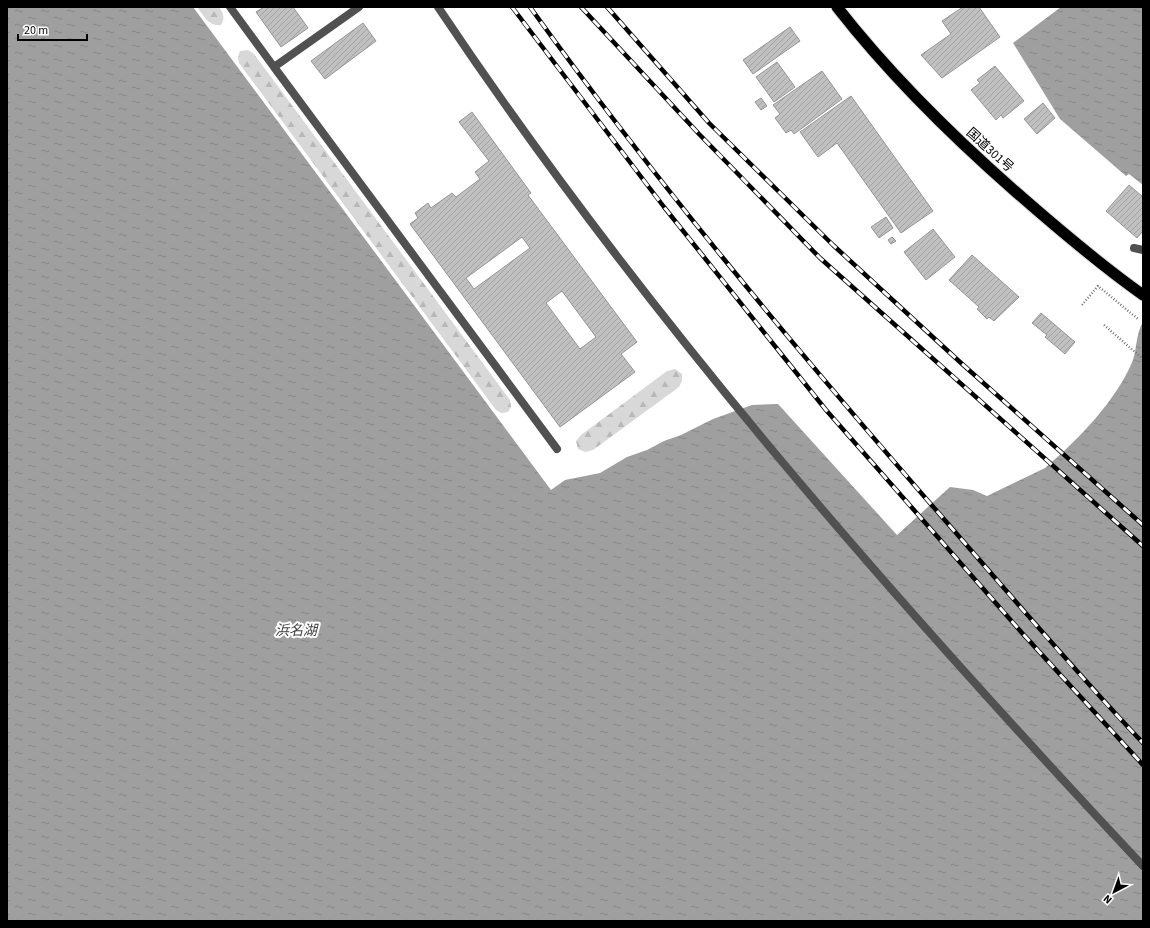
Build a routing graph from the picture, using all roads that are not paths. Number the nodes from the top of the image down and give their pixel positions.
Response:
1 (230, 7) edge
2 (359, 7) edge
3 (438, 7) edge
4 (837, 7) edge
5 (274, 67) junction
6 (1134, 248) dead end
7 (1143, 250) edge
8 (1143, 295) edge
9 (557, 449) dead end
10 (1143, 866) edge

1 - 5 street
2 - 5 street
3 - 10 street
4 - 8 highway, 国道301号
5 - 9 street
6 - 7 street

